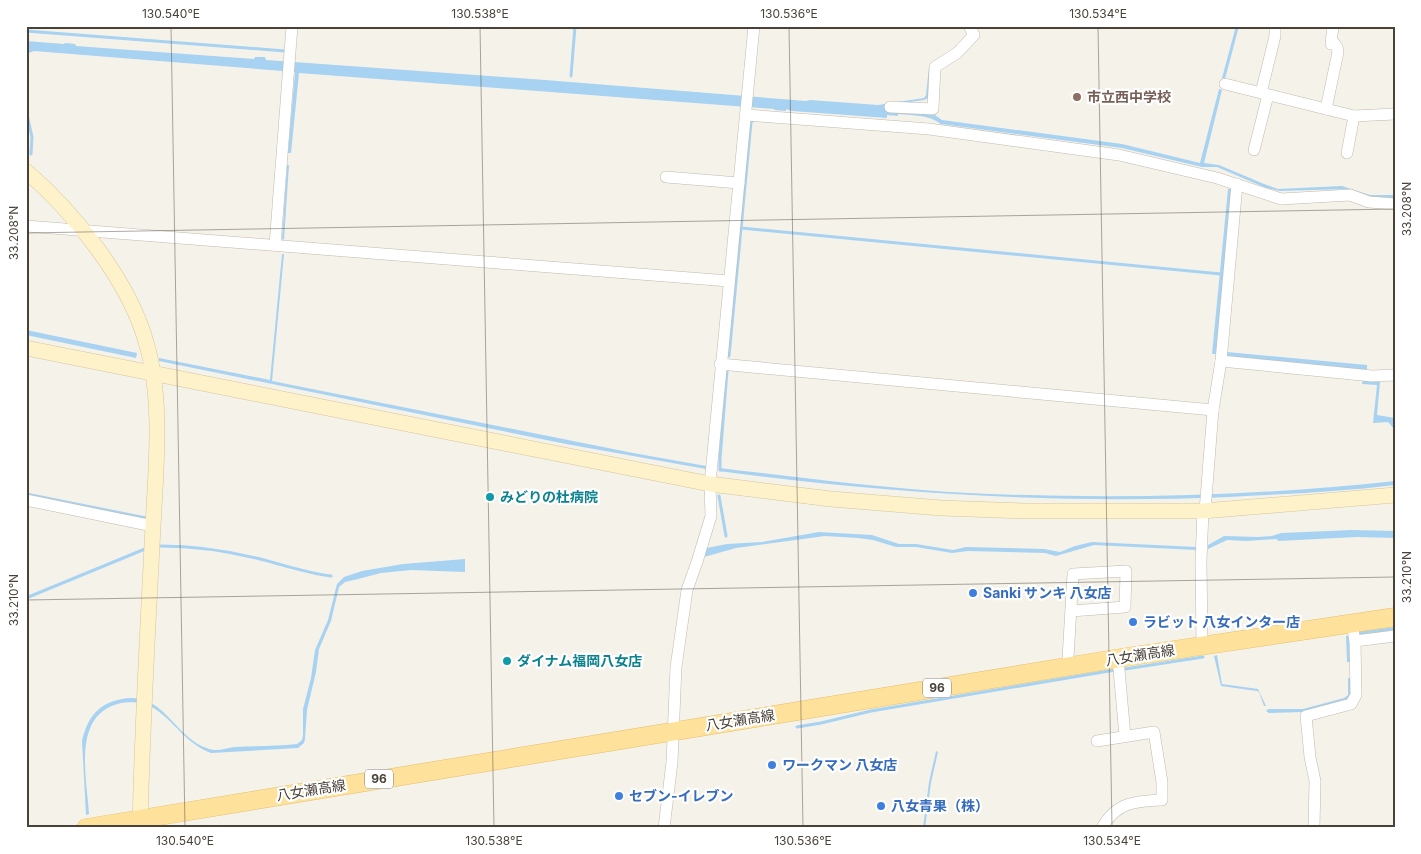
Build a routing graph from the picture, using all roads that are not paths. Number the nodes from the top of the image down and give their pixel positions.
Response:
1 (292, 26) edge
2 (754, 26) edge
3 (969, 26) edge
4 (1275, 26) edge
5 (1332, 26) edge
6 (1225, 84) dead end
7 (1264, 94) junction
8 (890, 107) dead end
9 (1326, 109) junction
10 (1395, 114) edge
11 (746, 115) junction
12 (1354, 116) junction
13 (929, 117) junction
14 (1254, 150) dead end
15 (1347, 153) dead end
16 (26, 171) edge
17 (666, 177) dead end
18 (739, 183) junction
19 (1237, 184) junction
20 (1395, 204) edge
21 (26, 226) edge
22 (82, 230) junction
23 (275, 245) junction
24 (729, 281) junction
25 (26, 348) edge
26 (1221, 360) junction
27 (720, 364) junction
28 (153, 374) junction
29 (1395, 376) edge
30 (1213, 410) junction
31 (710, 484) junction
32 (1395, 495) edge
33 (26, 500) edge
34 (1204, 511) junction
35 (153, 526) junction
36 (1071, 611) junction
37 (1395, 617) edge
38 (1353, 634) junction
39 (1395, 636) edge
40 (1202, 645) junction
41 (1118, 659) junction
42 (1068, 667) junction
43 (672, 730) junction
44 (1126, 736) junction
45 (1097, 741) dead end
46 (140, 823) edge
47 (86, 828) edge
48 (664, 828) edge
49 (1102, 828) edge
50 (1314, 828) edge

1 - 23 street
2 - 11 street
3 - 13 street
4 - 7 street
5 - 9 street
6 - 7 street
7 - 9 street
7 - 14 street
8 - 13 street
9 - 12 street
10 - 12 street
11 - 13 street
11 - 18 street
12 - 15 street
13 - 19 street
16 - 22 street
17 - 18 street
18 - 24 street
19 - 20 street
19 - 26 street
21 - 22 street
22 - 23 street
22 - 28 street
23 - 24 street
24 - 27 street
25 - 28 street
26 - 29 street
26 - 30 street
27 - 30 street
27 - 31 street
28 - 31 street
28 - 35 street
30 - 34 street
31 - 34 street
31 - 43 street
32 - 34 street
33 - 35 street
34 - 40 street
35 - 46 street
36 - 36 street
36 - 42 street
37 - 38 main road, 八女瀬高線 / 96
38 - 39 street
38 - 40 main road, 八女瀬高線 / 96
38 - 50 street
40 - 41 main road, 八女瀬高線 / 96
41 - 42 main road, 八女瀬高線 / 96
41 - 44 street
42 - 43 main road, 八女瀬高線 / 96
43 - 46 main road, 八女瀬高線 / 96
43 - 48 street
44 - 45 street
44 - 49 street
46 - 47 main road, 八女瀬高線 / 96

